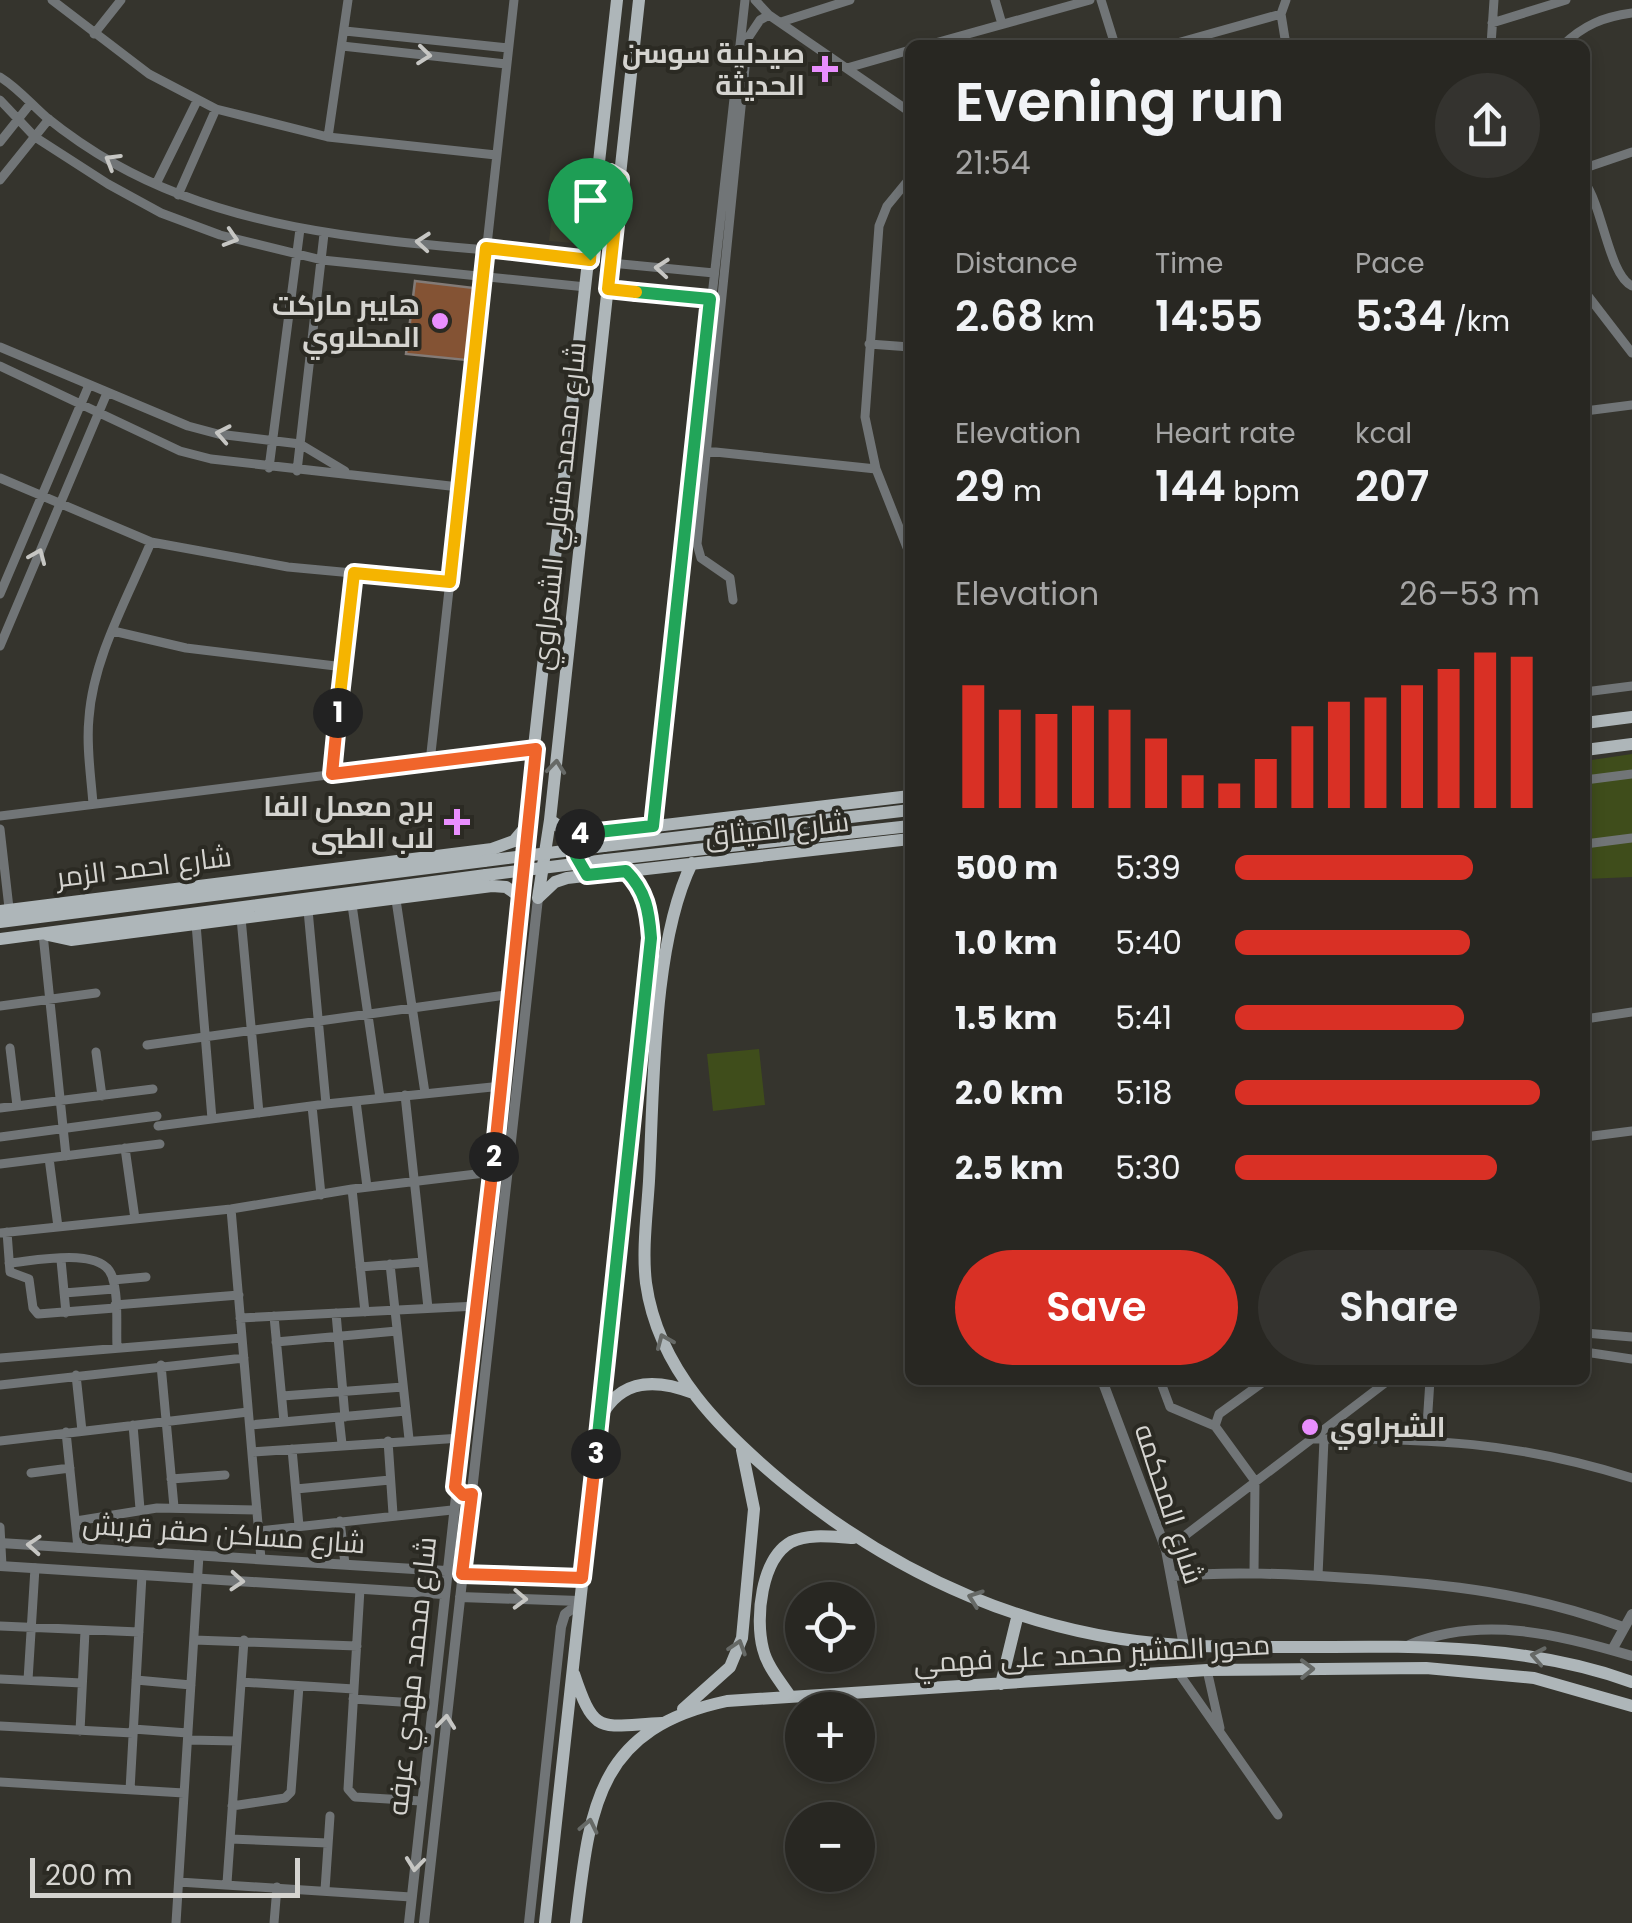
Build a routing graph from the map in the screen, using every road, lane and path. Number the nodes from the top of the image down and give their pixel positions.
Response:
1 (52, 0) edge
2 (121, 0) edge
3 (348, 0) edge
4 (514, 0) edge
5 (617, 0) edge
6 (639, 0) edge
7 (745, 0) edge
8 (755, 0) edge
9 (850, 0) edge
10 (995, 0) edge
11 (1090, 0) edge
12 (1101, 0) edge
13 (1286, 0) edge
14 (1494, 0) edge
15 (1566, 0) edge
16 (1632, 13) edge
17 (1281, 14) junction
18 (770, 15) junction
19 (780, 22) junction
20 (1492, 23) junction
21 (1002, 24) junction
22 (344, 31) junction
23 (94, 34) junction
24 (946, 40) edge
25 (1113, 40) edge
26 (1210, 40) edge
27 (1285, 40) edge
28 (1491, 40) edge
29 (1568, 40) edge
30 (342, 46) junction
31 (508, 48) junction
32 (905, 51) edge
33 (506, 64) junction
34 (847, 68) junction
35 (0, 78) edge
36 (0, 100) edge
37 (197, 101) junction
38 (31, 102) junction
39 (216, 109) junction
40 (905, 109) edge
41 (49, 119) junction
42 (16, 121) junction
43 (35, 137) junction
44 (328, 137) junction
45 (0, 142) edge
46 (600, 152) junction
47 (1632, 152) edge
48 (624, 153) junction
49 (496, 155) junction
50 (1590, 166) edge
51 (597, 178) junction
52 (620, 179) junction
53 (0, 180) edge
54 (156, 184) junction
55 (905, 184) edge
56 (1590, 191) edge
57 (178, 194) junction
58 (300, 229) junction
59 (324, 234) junction
60 (486, 248) junction
61 (296, 256) junction
62 (322, 260) junction
63 (590, 260) junction
64 (611, 263) junction
65 (714, 273) junction
66 (482, 274) junction
67 (1632, 286) edge
68 (586, 288) junction
69 (608, 289) junction
70 (1590, 298) edge
71 (710, 299) junction
72 (868, 344) junction
73 (0, 347) edge
74 (905, 347) edge
75 (1632, 352) edge
76 (0, 366) edge
77 (89, 385) junction
78 (107, 392) junction
79 (1632, 405) edge
80 (80, 406) junction
81 (1590, 410) edge
82 (99, 413) junction
83 (272, 441) junction
84 (300, 444) junction
85 (706, 451) junction
86 (268, 468) junction
87 (876, 470) junction
88 (297, 471) junction
89 (347, 472) junction
90 (0, 478) edge
91 (460, 487) junction
92 (42, 496) junction
93 (60, 504) junction
94 (151, 542) junction
95 (905, 542) edge
96 (354, 573) junction
97 (450, 582) junction
98 (0, 594) edge
99 (733, 600) dead end
100 (113, 631) junction
101 (0, 646) edge
102 (344, 667) junction
103 (1632, 686) edge
104 (1590, 691) edge
105 (541, 700) junction
106 (563, 702) junction
107 (1632, 717) edge
108 (1590, 721) edge
109 (538, 729) junction
110 (560, 730) junction
111 (1632, 744) edge
112 (536, 749) junction
113 (1590, 749) edge
114 (430, 762) junction
115 (332, 774) junction
116 (1632, 774) edge
117 (1590, 779) edge
118 (905, 797) edge
119 (94, 804) junction
120 (905, 811) edge
121 (0, 816) edge
122 (550, 820) junction
123 (653, 826) junction
124 (905, 827) edge
125 (526, 828) junction
126 (0, 829) edge
127 (580, 834) junction
128 (1632, 838) edge
129 (905, 840) edge
130 (1590, 843) edge
131 (492, 849) junction
132 (692, 864) junction
133 (626, 871) junction
134 (587, 875) junction
135 (492, 886) junction
136 (522, 898) junction
137 (538, 898) junction
138 (396, 900) junction
139 (352, 905) junction
140 (648, 907) junction
141 (674, 908) junction
142 (4, 910) edge
143 (308, 910) junction
144 (241, 918) junction
145 (0, 922) edge
146 (196, 924) junction
147 (45, 934) junction
148 (0, 939) edge
149 (96, 994) dead end
150 (513, 994) junction
151 (52, 999) junction
152 (0, 1006) edge
153 (412, 1007) junction
154 (1632, 1012) edge
155 (368, 1013) junction
156 (1590, 1017) edge
157 (318, 1020) junction
158 (254, 1030) junction
159 (203, 1037) junction
160 (147, 1045) dead end
161 (10, 1048) dead end
162 (96, 1052) dead end
163 (502, 1086) junction
164 (153, 1090) dead end
165 (425, 1093) junction
166 (405, 1095) junction
167 (102, 1096) junction
168 (380, 1098) junction
169 (59, 1101) junction
170 (356, 1101) junction
171 (326, 1104) junction
172 (17, 1106) junction
173 (312, 1106) junction
174 (0, 1108) edge
175 (260, 1113) junction
176 (212, 1119) junction
177 (62, 1128) junction
178 (1632, 1131) edge
179 (0, 1136) edge
180 (1590, 1136) edge
181 (160, 1144) dead end
182 (125, 1148) junction
183 (66, 1156) junction
184 (49, 1158) junction
185 (0, 1164) edge
186 (493, 1172) junction
187 (415, 1180) junction
188 (367, 1186) junction
189 (352, 1188) junction
190 (321, 1195) junction
191 (231, 1209) junction
192 (134, 1219) junction
193 (58, 1227) junction
194 (3, 1232) edge
195 (4, 1248) edge
196 (62, 1260) junction
197 (424, 1262) junction
198 (9, 1263) junction
199 (390, 1264) junction
200 (360, 1266) junction
201 (146, 1276) dead end
202 (113, 1284) junction
203 (64, 1293) junction
204 (238, 1295) junction
205 (476, 1306) junction
206 (115, 1307) junction
207 (428, 1308) junction
208 (395, 1310) junction
209 (365, 1312) junction
210 (66, 1313) junction
211 (336, 1313) junction
212 (274, 1316) junction
213 (240, 1318) junction
214 (397, 1332) junction
215 (1590, 1333) edge
216 (338, 1337) junction
217 (1632, 1337) edge
218 (242, 1338) junction
219 (276, 1342) junction
220 (117, 1347) junction
221 (88, 1350) junction
222 (1590, 1353) edge
223 (0, 1358) edge
224 (244, 1358) junction
225 (1632, 1359) edge
226 (162, 1365) junction
227 (91, 1373) junction
228 (76, 1375) junction
229 (0, 1385) edge
230 (1104, 1385) edge
231 (1162, 1385) edge
232 (1259, 1385) edge
233 (1383, 1385) edge
234 (1430, 1385) edge
235 (403, 1387) junction
236 (342, 1392) junction
237 (692, 1393) junction
238 (282, 1396) junction
239 (406, 1411) junction
240 (248, 1412) junction
241 (342, 1417) junction
242 (600, 1420) junction
243 (166, 1421) junction
244 (284, 1422) junction
245 (132, 1425) junction
246 (250, 1425) junction
247 (1215, 1426) junction
248 (82, 1430) junction
249 (66, 1432) junction
250 (462, 1438) junction
251 (409, 1439) junction
252 (1324, 1439) junction
253 (0, 1440) edge
254 (388, 1440) junction
255 (1310, 1440) junction
256 (1426, 1440) junction
257 (342, 1444) junction
258 (742, 1447) junction
259 (292, 1449) junction
260 (252, 1452) junction
261 (70, 1468) junction
262 (30, 1472) dead end
263 (225, 1475) dead end
264 (1632, 1478) edge
265 (172, 1479) junction
266 (390, 1480) junction
267 (1255, 1480) junction
268 (455, 1487) junction
269 (296, 1488) junction
270 (472, 1494) junction
271 (174, 1507) junction
272 (140, 1509) junction
273 (257, 1510) junction
274 (452, 1510) junction
275 (393, 1514) junction
276 (468, 1518) junction
277 (76, 1521) junction
278 (340, 1521) junction
279 (299, 1526) junction
280 (0, 1528) edge
281 (258, 1531) junction
282 (856, 1538) junction
283 (1, 1543) edge
284 (78, 1548) junction
285 (1166, 1550) junction
286 (199, 1555) junction
287 (261, 1559) junction
288 (345, 1564) junction
289 (1, 1566) edge
290 (35, 1568) junction
291 (446, 1570) junction
292 (1254, 1572) junction
293 (462, 1574) junction
294 (142, 1575) junction
295 (1172, 1576) junction
296 (1318, 1576) junction
297 (582, 1578) junction
298 (198, 1579) junction
299 (360, 1589) junction
300 (443, 1594) junction
301 (460, 1597) junction
302 (580, 1602) junction
303 (1018, 1614) junction
304 (1632, 1614) edge
305 (0, 1626) edge
306 (1623, 1626) junction
307 (31, 1628) junction
308 (85, 1631) junction
309 (139, 1632) junction
310 (194, 1640) junction
311 (244, 1640) junction
312 (356, 1646) junction
313 (1184, 1646) junction
314 (1406, 1647) junction
315 (1612, 1650) junction
316 (1632, 1656) edge
317 (572, 1666) junction
318 (1208, 1670) junction
319 (1178, 1672) junction
320 (0, 1678) edge
321 (28, 1680) junction
322 (136, 1680) junction
323 (241, 1682) junction
324 (1632, 1682) edge
325 (82, 1683) junction
326 (1001, 1684) junction
327 (191, 1685) junction
328 (299, 1686) junction
329 (787, 1692) edge
330 (860, 1692) edge
331 (354, 1694) junction
332 (785, 1696) edge
333 (432, 1704) junction
334 (1632, 1706) edge
335 (668, 1720) junction
336 (0, 1726) edge
337 (1220, 1728) junction
338 (80, 1730) junction
339 (133, 1731) junction
340 (188, 1737) junction
341 (237, 1742) junction
342 (0, 1782) edge
343 (130, 1790) junction
344 (184, 1793) junction
345 (421, 1801) junction
346 (232, 1806) junction
347 (1278, 1814) dead end
348 (330, 1816) dead end
349 (230, 1839) junction
350 (328, 1843) junction
351 (179, 1882) junction
352 (227, 1884) junction
353 (276, 1887) junction
354 (325, 1890) junction
355 (411, 1896) junction
356 (176, 1923) edge
357 (274, 1923) edge
358 (408, 1923) edge
359 (424, 1923) edge
360 (529, 1923) edge
361 (545, 1923) edge
362 (576, 1923) edge

1 - 23 street
2 - 23 street
3 - 22 street
4 - 31 street
5 - 46 main road, شارع محمد متولي الشعراوي
6 - 48 main road, شارع محمد متولي الشعراوي
7 - 65 street
8 - 18 street
9 - 19 street
10 - 21 street
11 - 21 street
12 - 25 street
13 - 17 street
14 - 20 street
15 - 20 street
16 - 29 street
17 - 26 street
17 - 27 street
18 - 19 street
18 - 85 street
19 - 34 street
20 - 28 street
21 - 24 street
22 - 30 street
22 - 31 street
23 - 37 street
30 -> 33 street
30 - 44 street
31 - 33 street
32 - 34 street
33 - 49 street
34 - 40 street
35 - 38 street
36 - 42 street
37 - 39 street
37 - 54 street
38 - 41 street
38 - 42 street
39 - 44 street
39 - 57 street
41 - 43 street
54 -> 41 street
42 - 43 street
42 - 45 street
43 - 53 street
43 -> 61 street
44 - 49 street
46 - 48 main road
46 - 51 main road, شارع محمد متولي الشعراوي
47 - 50 street
48 - 52 main road, شارع محمد متولي الشعراوي
49 - 60 street
51 - 52 main road
51 - 63 main road, شارع محمد متولي الشعراوي
52 - 64 main road, شارع محمد متولي الشعراوي
54 - 57 street
55 - 72 street
56 - 67 street
57 - 58 street
58 - 59 street
58 - 61 street
60 -> 59 street
59 - 62 street
60 - 63 street
60 - 66 street
61 - 62 street
61 - 83 street
62 - 66 street
62 - 84 street
63 - 68 main road, شارع محمد متولي الشعراوي
65 -> 64 street
64 - 69 main road, شارع محمد متولي الشعراوي
65 - 71 street
66 - 68 street
66 - 91 street
68 - 105 main road, شارع محمد متولي الشعراوي
69 - 71 street
69 - 106 main road, شارع محمد متولي الشعراوي
70 - 75 street
71 - 123 street
72 - 74 street
72 - 87 street
73 - 77 street
76 - 80 street
77 - 78 street
77 - 80 street
78 - 82 street
83 -> 78 street
79 - 81 street
80 - 82 street
80 - 92 street
82 - 86 street
82 - 93 street
83 - 84 street
83 - 86 street
84 - 88 street
84 - 89 street
85 - 87 street
85 - 99 street
86 - 88 street
87 - 95 street
88 - 89 street
89 - 91 street
90 - 92 street
91 - 97 street
92 - 93 street
92 - 98 street
93 - 94 street
101 -> 93 street
94 - 96 street
94 - 100 street
96 - 97 street
96 - 102 street
97 - 114 street
100 - 102 street
100 - 119 street
102 - 115 street
103 - 104 street
105 - 106 main road
105 - 109 main road, شارع محمد متولي الشعراوي
106 - 110 main road, شارع محمد متولي الشعراوي
107 - 108 main road
109 - 110 main road
109 - 112 main road, شارع محمد متولي الشعراوي
122 -> 110 main road, شارع محمد متولي الشعراوي
111 - 113 main road
112 - 114 street
112 - 125 main road, شارع محمد متولي الشعراوي
114 - 115 street
115 - 119 street
116 - 117 street
118 - 123 main road, شارع الميثاق
119 - 121 street
120 - 145 main road, bridge
122 - 127 main road
122 - 137 main road, شارع محمد متولي الشعراوي
123 - 127 main road, شارع الميثاق
124 - 147 main road, bridge
125 - 131 main road, شارع احمد الزمر
125 - 136 main road, شارع محمد متولي الشعراوي
126 - 142 street
127 - 134 main road
128 - 130 street
129 - 132 main road, شارع الميثاق
131 - 135 main road
131 - 142 main road, شارع احمد الزمر
132 - 133 main road, شارع الميثاق
132 - 141 main road, محور المشير محمد على فهمي
133 - 134 main road, شارع الميثاق
133 - 140 main road
134 - 137 main road, شارع الميثاق
135 - 136 main road
135 - 138 main road, شارع احمد الزمر
136 - 150 street, شارع محمد مهدي عرفه
137 - 270 street, شارع محمد مهدي عرفه
138 - 139 main road, شارع احمد الزمر
138 - 153 street
139 - 143 main road, شارع احمد الزمر
139 - 155 street
140 - 141 main road
140 - 242 main road
237 -> 141 main road, محور المشير محمد على فهمي
143 - 144 main road, شارع احمد الزمر
143 - 157 street
144 - 146 main road, شارع احمد الزمر
144 - 158 street
146 - 147 main road, شارع احمد الزمر
146 - 159 street
147 - 148 main road, شارع احمد الزمر
147 - 151 street
149 - 151 street
150 - 153 street
150 - 163 street, شارع محمد مهدي عرفه
151 - 152 street
151 - 169 street
153 - 155 street
153 - 165 street
154 - 156 street
155 - 157 street
155 - 168 street
157 - 158 street
157 - 171 street
158 - 159 street
158 - 175 street
159 - 160 street
159 - 176 street
161 - 172 street
162 - 167 street
163 - 165 street
163 - 186 street, شارع محمد مهدي عرفه
164 - 167 street
165 - 166 street
166 - 168 street
166 - 187 street
167 - 169 street
168 - 170 street
169 - 172 street
169 - 177 street
170 - 171 street
170 - 188 street
171 - 173 street
172 - 174 street
173 - 175 street
173 - 190 street
175 - 176 street
176 - 177 street
177 - 179 street
177 - 183 street
178 - 180 street
181 - 182 street
182 - 183 street
182 - 192 street
183 - 184 street
184 - 185 street
184 - 193 street
186 - 187 street
186 - 205 street, شارع محمد مهدي عرفه
187 - 188 street
187 - 197 street
188 - 189 street
189 - 190 street
189 - 200 street
190 - 191 street
191 - 192 street
191 - 204 street
192 - 193 street
193 - 194 street
194 - 195 street
195 - 198 street
196 - 198 street
196 - 202 street
196 - 203 street
197 - 199 street
197 - 207 street
198 - 210 street
199 - 200 street
199 - 208 street
200 - 209 street
201 - 202 street
202 - 203 street
202 - 206 street
203 - 210 street
204 - 206 street
204 - 213 street
205 - 207 street
205 - 250 street, شارع محمد مهدي عرفه
206 - 210 street
206 - 220 street
207 - 208 street
208 - 209 street
208 - 214 street
209 - 211 street
211 - 212 street
211 - 216 street
212 - 213 street
212 - 219 street
213 - 218 street
214 - 216 street
214 - 235 street
215 - 217 street
216 - 219 street
216 - 236 street
218 - 220 street
218 - 224 street
219 - 238 street
220 - 221 street
221 - 223 street
221 - 227 street
222 - 225 street
224 - 226 street
224 - 240 street
226 - 227 street
226 - 243 street
227 - 228 street
228 - 229 street
228 - 248 street
230 - 285 street, شارع المحكمه
231 - 247 street
232 - 247 street
233 - 255 street
234 - 256 street
235 - 236 street
235 - 239 street
236 - 238 street
236 - 241 street
237 - 242 main road
237 - 258 main road, محور المشير محمد على فهمي
238 - 244 street
239 - 241 street
239 - 251 street
240 - 243 street
240 - 246 street
241 - 244 street
241 - 257 street
242 - 297 main road
243 - 245 street
243 - 265 street
244 - 246 street
245 - 248 street
245 - 272 street
246 - 260 street
247 - 267 street
248 - 249 street
249 - 253 street
249 - 261 street
250 - 251 street
250 - 268 street, شارع محمد مهدي عرفه
251 - 254 street
252 - 255 street
252 - 256 street
252 - 296 street
254 - 257 street
254 - 266 street
255 - 267 street
256 - 264 street
257 - 259 street
258 - 282 main road, محور المشير محمد على فهمي
335 -> 258 main road
259 - 260 street
259 - 269 street
260 - 273 street
261 - 262 street
261 - 277 street
263 - 265 street
265 - 271 street
266 - 269 street
266 - 275 street
267 - 285 street
267 - 292 street
268 - 270 street
268 - 274 street, شارع محمد مهدي عرفه
269 - 279 street
270 - 276 street, شارع محمد مهدي عرفه
271 - 272 street
271 - 273 street
272 - 277 street
273 - 281 street
274 - 275 street
274 - 276 street
274 - 291 street, شارع محمد مهدي عرفه
275 - 278 street
276 - 293 street, شارع محمد مهدي عرفه
277 - 284 street
278 - 279 street
278 - 288 street
279 - 281 street
280 - 283 street
281 - 287 street
303 -> 282 main road, محور المشير محمد على فهمي
282 - 329 main road
284 -> 283 street, شارع مساكن صقر قريش
283 - 289 street
284 - 286 street, شارع مساكن صقر قريش
285 - 295 street, شارع المحكمه
286 - 287 street, شارع مساكن صقر قريش
286 - 298 street
287 - 288 street, شارع مساكن صقر قريش
288 - 291 street, شارع مساكن صقر قريش
289 - 290 street, شارع مساكن صقر قريش
290 - 294 street, شارع مساكن صقر قريش
290 - 307 street
291 - 300 street, شارع محمد مهدي عرفه
292 - 295 street
292 - 296 street
293 - 297 street
293 - 301 street, شارع محمد مهدي عرفه
294 - 298 street, شارع مساكن صقر قريش
294 - 309 street
295 - 313 street, شارع المحكمه
296 - 306 street
297 - 302 main road
298 -> 299 street, شارع مساكن صقر قريش
298 - 310 street
299 - 300 street, شارع مساكن صقر قريش
299 - 312 street
300 - 333 street, شارع محمد مهدي عرفه
301 -> 302 street
359 -> 301 street, شارع محمد مهدي عرفه
302 - 317 main road
302 - 360 street
303 - 313 main road, محور المشير محمد على فهمي
303 - 326 main road
304 - 306 street
305 - 307 street
306 - 315 street
307 - 308 street
307 - 321 street
308 - 309 street
308 - 325 street
309 - 322 street
310 - 311 street
310 - 327 street
311 - 312 street
311 - 323 street
312 - 331 street
313 - 314 main road, محور المشير محمد على فهمي
314 - 315 street
324 -> 314 main road, محور المشير محمد على فهمي
315 - 316 street
317 - 335 main road
317 - 361 main road
318 - 319 main road, محور المشير محمد على فهمي
318 -> 334 main road, محور المشير محمد على فهمي
318 - 337 street
319 - 326 main road, محور المشير محمد على فهمي
319 - 337 street
320 - 321 street
321 - 325 street
322 - 327 street
322 - 339 street
323 - 328 street
323 - 341 street
325 - 338 street
326 - 330 main road, محور المشير محمد على فهمي
327 - 340 street
328 - 331 street
328 - 346 street
331 - 333 street
331 - 345 street
332 - 335 main road, محور المشير محمد على فهمي
333 - 345 street, شارع محمد مهدي عرفه
362 -> 335 main road, محور المشير محمد على فهمي
336 - 338 street
337 - 347 street
338 - 339 street
339 - 340 street
339 - 343 street
340 - 341 street
340 - 344 street
341 - 346 street
342 - 343 street
343 - 344 street
344 - 351 street
345 -> 355 street, شارع محمد مهدي عرفه
346 - 349 street
348 - 350 street
349 - 350 street
349 - 352 street
350 - 354 street
351 - 352 street
351 - 356 street
352 - 353 street
353 - 354 street
353 - 357 street
354 - 355 street
355 - 358 street, شارع محمد مهدي عرفه

